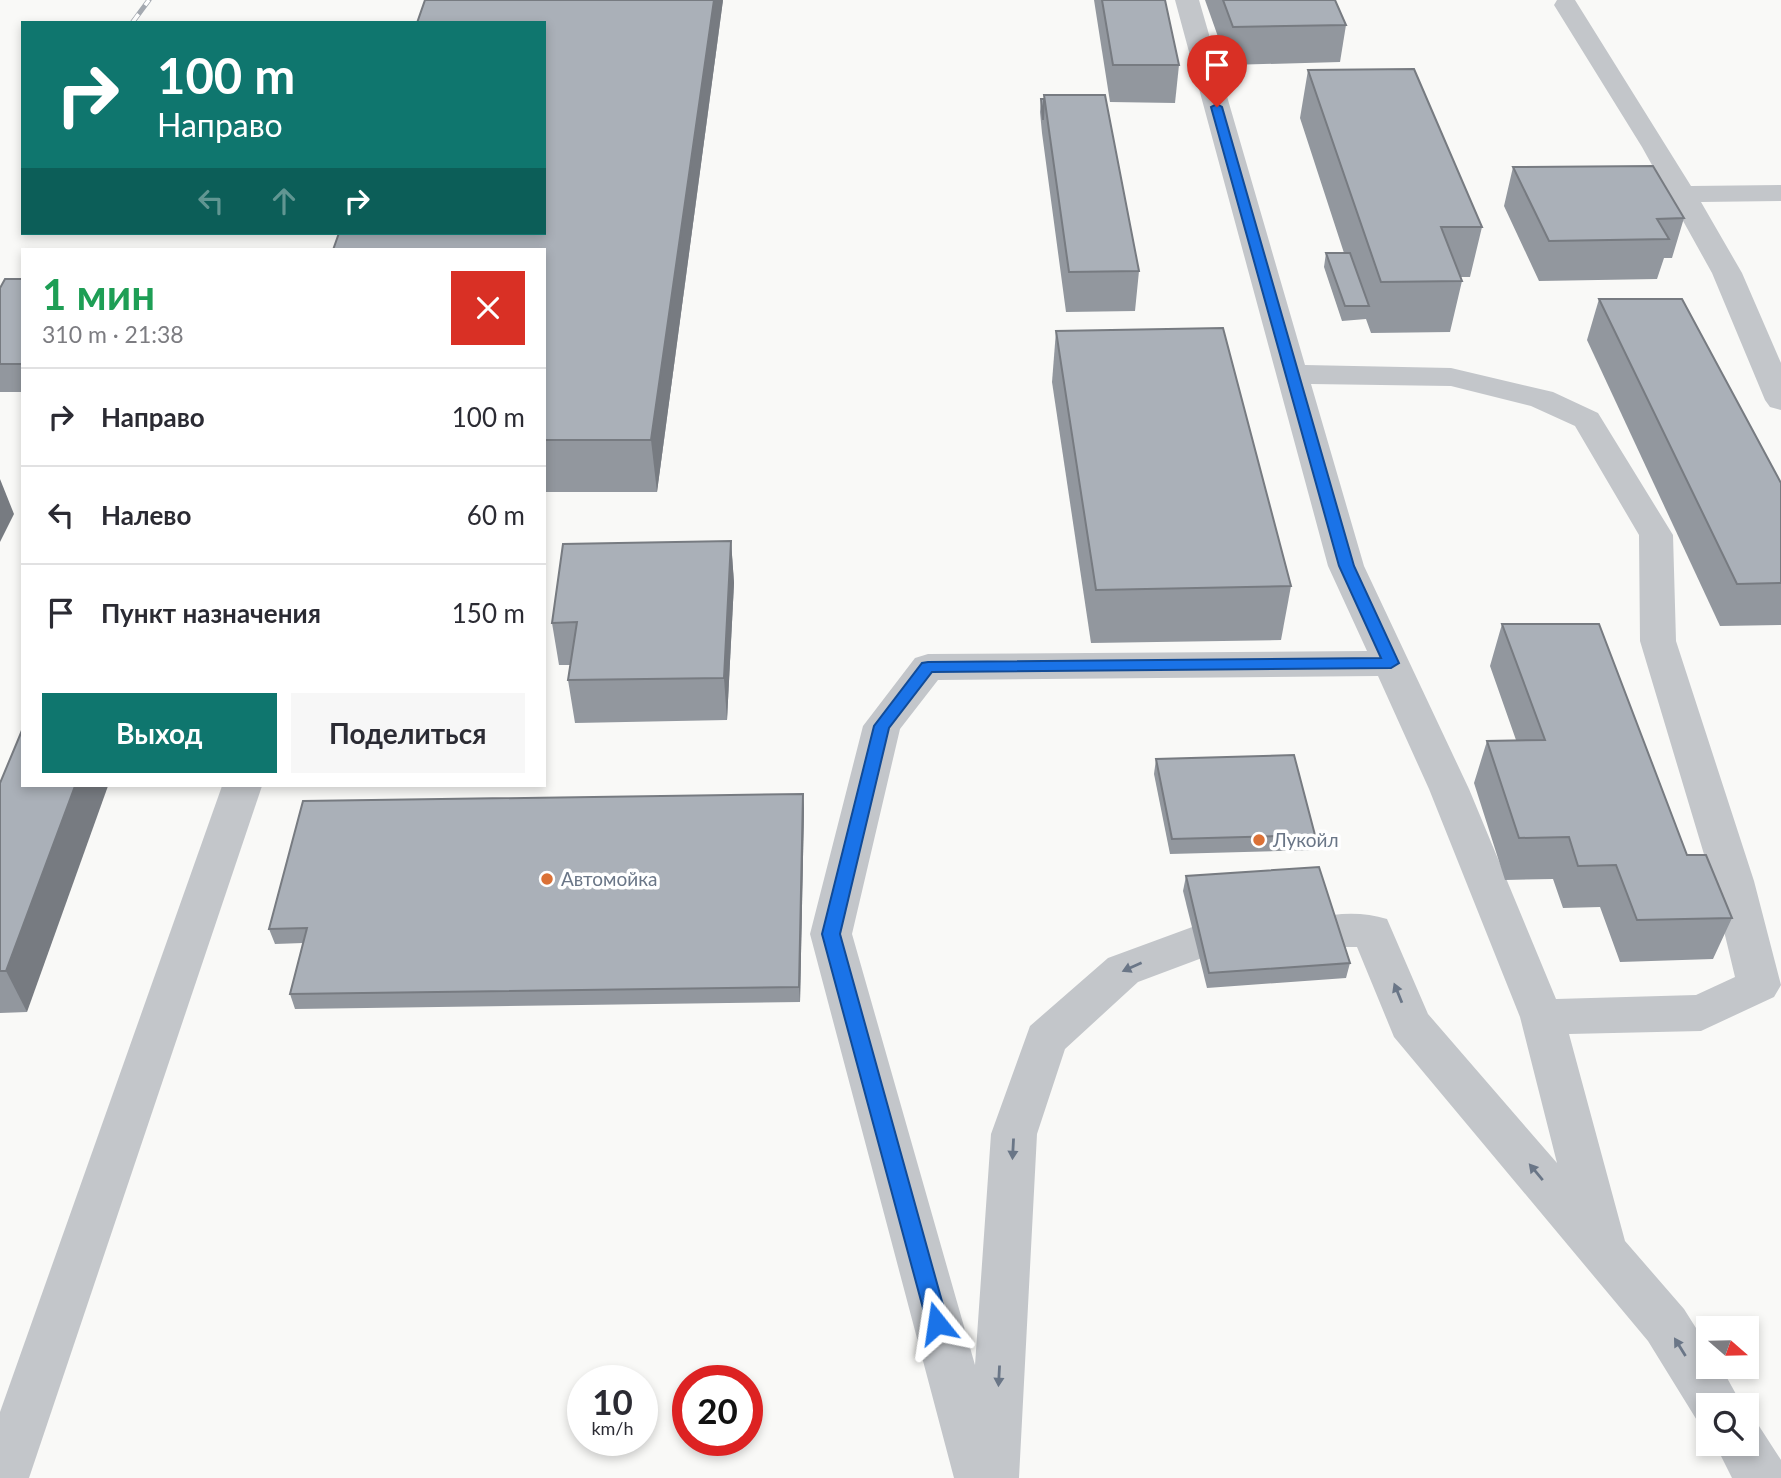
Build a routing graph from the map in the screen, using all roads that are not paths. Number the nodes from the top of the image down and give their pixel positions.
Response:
1 (1187, 0) edge
2 (1566, 5) dead end
3 (1781, 193) edge
4 (1681, 194) junction
5 (1292, 374) junction
6 (1781, 400) edge
7 (1391, 663) junction
8 (242, 787) edge
9 (1330, 930) edge
10 (1195, 943) dead end
11 (1542, 1017) junction
12 (1604, 1253) junction
13 (1708, 1393) edge
14 (1748, 1456) edge
15 (4, 1478) edge
16 (980, 1478) edge
17 (993, 1478) edge
18 (1762, 1478) edge

1 - 5 lane
2 - 4 lane
3 - 4 lane
4 - 6 lane
5 - 7 lane
5 - 11 lane
7 - 11 lane
7 - 16 lane
8 - 15 lane
12 -> 9 lane
10 -> 17 lane
11 - 12 lane
13 -> 12 lane
14 - 18 lane

